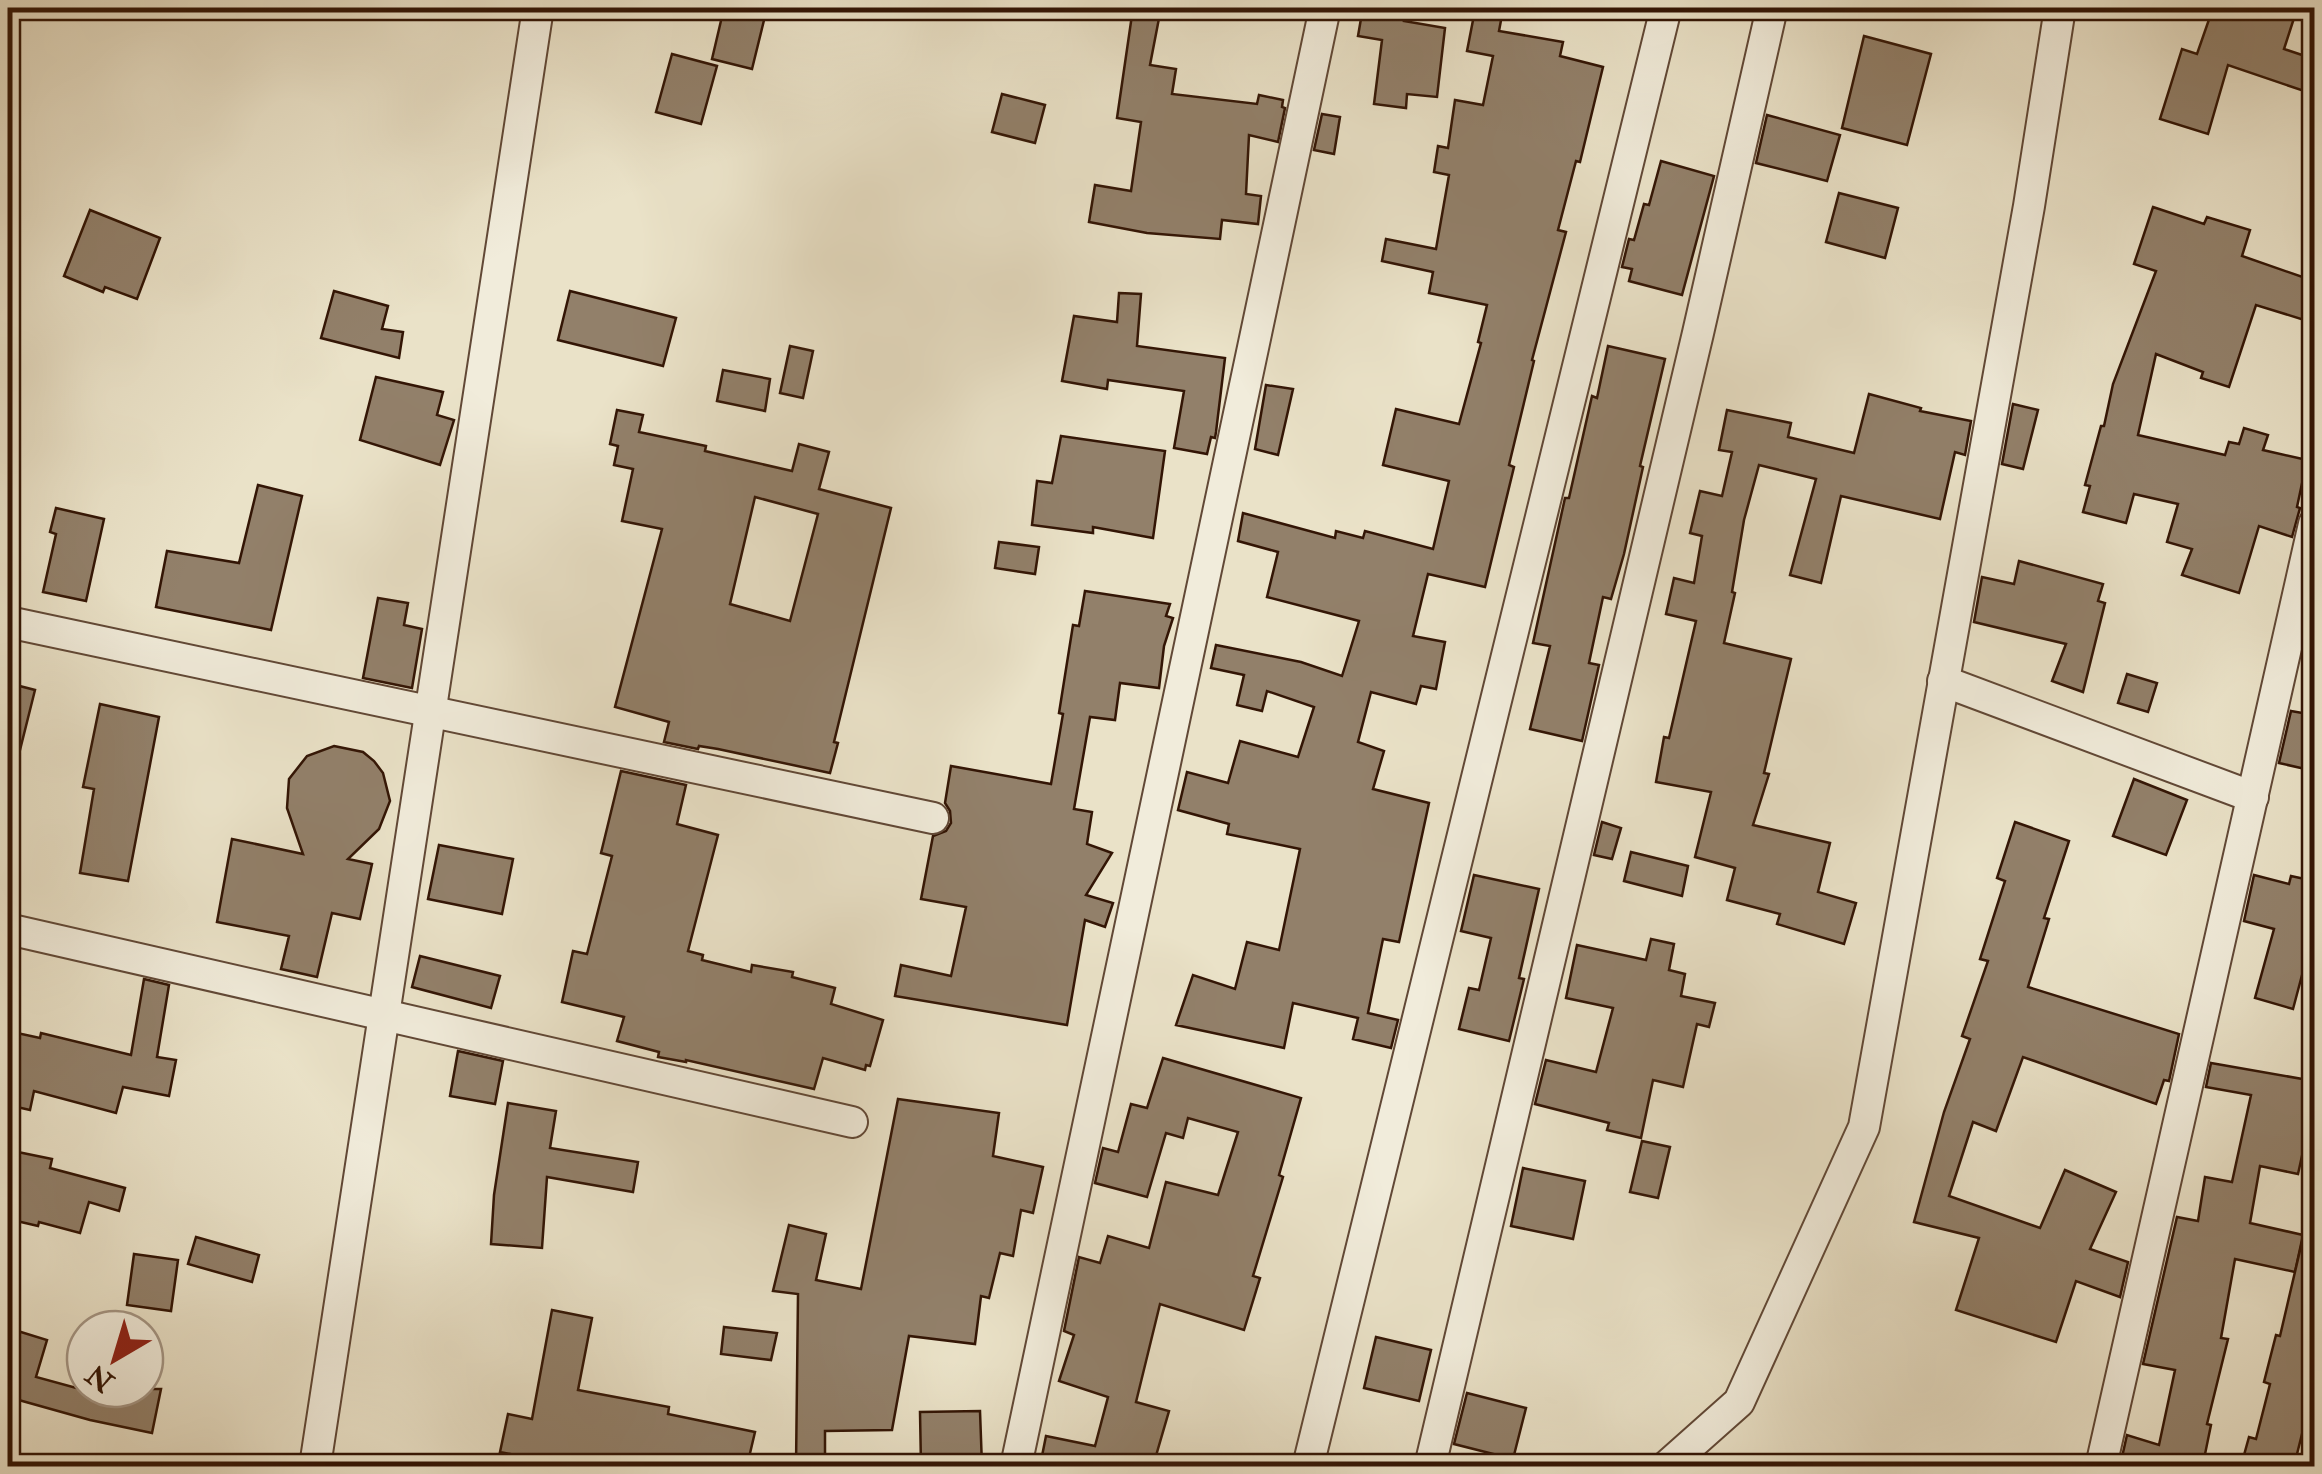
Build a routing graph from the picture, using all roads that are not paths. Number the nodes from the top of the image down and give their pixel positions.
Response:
1 (538, 8) edge
2 (1325, 8) edge
3 (1666, 8) edge
4 (1772, 8) edge
5 (2060, 8) edge
6 (2314, 524) edge
7 (8, 622) edge
8 (1944, 682) junction
9 (430, 710) junction
10 (2254, 797) junction
11 (933, 818) dead end
12 (8, 930) edge
13 (386, 1016) junction
14 (852, 1122) dead end
15 (316, 1466) edge
16 (1016, 1466) edge
17 (1308, 1466) edge
18 (1430, 1466) edge
19 (1668, 1466) edge
20 (2101, 1466) edge

1 - 9 street
2 - 16 street
3 - 17 street
4 - 18 street
5 - 8 street
6 - 10 street
7 - 9 street
8 - 10 street
8 - 19 street
9 - 11 street
9 - 13 street
10 - 20 street
12 - 13 street
13 - 14 street
13 - 15 street

